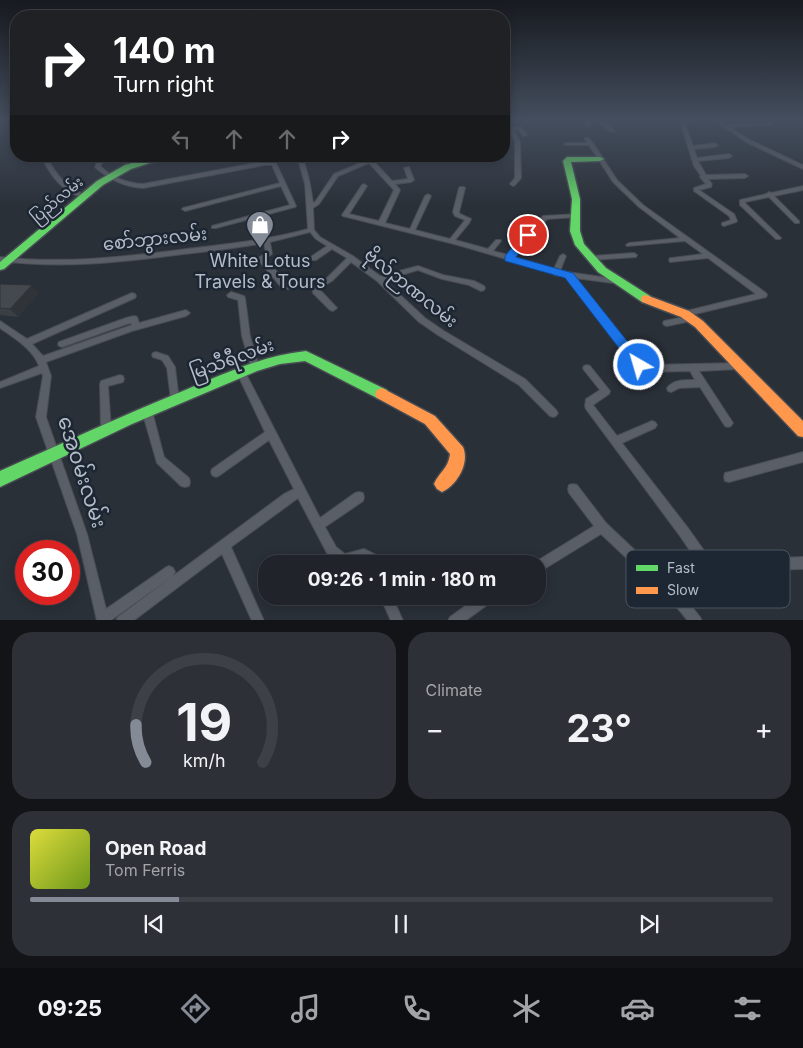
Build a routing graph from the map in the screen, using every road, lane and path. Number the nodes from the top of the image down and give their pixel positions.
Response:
1 (692, 148) edge
2 (520, 149) edge
3 (594, 149) edge
4 (764, 149) edge
5 (729, 156) dead end
6 (600, 159) junction
7 (696, 160) junction
8 (46, 162) edge
9 (101, 162) edge
10 (135, 162) edge
11 (146, 162) edge
12 (301, 162) edge
13 (362, 162) edge
14 (371, 162) edge
15 (803, 167) edge
16 (407, 168) dead end
17 (108, 176) junction
18 (745, 176) dead end
19 (703, 177) junction
20 (392, 183) junction
21 (282, 184) junction
22 (513, 184) dead end
23 (364, 186) dead end
24 (462, 188) dead end
25 (803, 188) edge
26 (770, 194) junction
27 (81, 196) junction
28 (428, 196) dead end
29 (312, 206) junction
30 (185, 209) dead end
31 (577, 215) junction
32 (797, 222) dead end
33 (381, 224) junction
34 (724, 224) dead end
35 (214, 227) dead end
36 (311, 230) junction
37 (412, 231) junction
38 (778, 238) dead end
39 (686, 239) junction
40 (498, 240) dead end
41 (451, 241) junction
42 (267, 242) junction
43 (629, 245) dead end
44 (331, 247) junction
45 (489, 252) junction
46 (634, 255) dead end
47 (563, 256) dead end
48 (709, 256) junction
49 (314, 258) dead end
50 (351, 258) junction
51 (592, 258) junction
52 (261, 259) junction
53 (509, 259) junction
54 (672, 260) dead end
55 (2, 261) edge
56 (252, 264) dead end
57 (556, 273) junction
58 (569, 275) junction
59 (379, 279) junction
60 (620, 282) junction
61 (286, 287) dead end
62 (481, 288) dead end
63 (231, 295) dead end
64 (132, 296) dead end
65 (333, 308) dead end
66 (186, 313) dead end
67 (688, 316) junction
68 (667, 323) dead end
69 (0, 324) edge
70 (136, 327) junction
71 (26, 343) junction
72 (62, 344) dead end
73 (156, 355) dead end
74 (42, 364) junction
75 (740, 366) junction
76 (255, 367) junction
77 (692, 367) junction
78 (586, 368) dead end
79 (241, 373) junction
80 (120, 378) dead end
81 (701, 383) junction
82 (1, 386) dead end
83 (671, 388) dead end
84 (175, 400) junction
85 (147, 411) junction
86 (553, 413) dead end
87 (728, 423) dead end
88 (652, 425) dead end
89 (106, 429) junction
90 (803, 430) edge
91 (271, 433) junction
92 (616, 441) junction
93 (54, 452) junction
94 (803, 457) edge
95 (216, 472) dead end
96 (729, 477) dead end
97 (0, 479) edge
98 (185, 482) dead end
99 (442, 484) dead end
100 (573, 489) dead end
101 (300, 491) junction
102 (359, 497) dead end
103 (318, 526) junction
104 (602, 526) junction
105 (224, 545) junction
106 (627, 550) edge
107 (695, 550) edge
108 (337, 555) edge
109 (546, 562) edge
110 (803, 563) edge
111 (790, 564) edge
112 (169, 572) dead end
113 (390, 605) edge
114 (476, 605) edge
115 (686, 608) edge
116 (102, 620) edge
117 (122, 620) edge
118 (258, 620) edge
119 (397, 620) edge
120 (454, 620) edge
121 (696, 620) edge

1 - 7 street
2 - 22 street
3 - 6 street
4 - 15 street
5 - 7 street
6 - 31 main road
6 - 39 street
7 - 19 street
8 - 27 street
9 - 17 street
10 - 17 main road, ပြည်လမ်း
11 - 17 main road, ပြည်လမ်း
12 - 29 street
13 - 29 street
14 - 20 street
16 - 20 street
17 - 21 street
17 - 27 main road, ပြည်လမ်း
18 - 19 street
19 - 34 street
20 - 33 street
21 - 30 street
21 - 35 street
23 - 33 street
24 - 41 street
25 - 26 street
26 - 32 street
26 - 38 street
27 - 55 main road, ပြည်လမ်း
28 - 37 street
29 - 36 street
31 - 51 main road
31 - 53 street
33 - 37 street
36 - 42 street, စော်ဘွားလမ်း
36 - 44 street, ဗိုလ်ဉာဏလမ်း
37 - 41 street
39 - 43 street
39 - 48 street
40 - 45 street
41 - 45 street
42 - 52 street
42 - 55 street, စော်ဘွားလမ်း
44 - 49 street
44 - 50 street, ဗိုလ်ဉာဏလမ်း
45 - 53 street
46 - 51 street
47 - 57 street
48 - 54 street
48 - 67 street
50 - 59 street, ဗိုလ်ဉာဏလမ်း
50 - 65 street
51 - 60 main road
52 - 56 street
52 - 61 street
53 - 57 street
57 - 58 street
58 - 60 street
58 - 77 street
59 - 62 street
59 - 86 street, ဗိုလ်ဉာဏလမ်း
60 - 67 main road
63 - 76 street
64 - 71 street
66 - 70 street
67 - 68 street
67 - 75 main road
69 - 71 street
70 - 72 street
70 - 74 street
71 - 74 street
73 - 84 street
74 - 82 street
74 - 93 street, အေဝမ်းလမ်း
75 - 77 street
75 - 90 main road
76 - 79 main road, မြသီရီလမ်း
76 - 99 main road, မြသီရီလမ်း
77 - 81 street
78 - 92 street
79 - 84 main road, မြသီရီလမ်း
79 - 91 street
80 - 89 street
81 - 83 street
81 - 87 street
84 - 85 main road, မြသီရီလမ်း
85 - 89 main road, မြသီရီလမ်း
85 - 98 street
88 - 92 street
89 - 93 main road, မြသီရီလမ်း
91 - 95 street
91 - 101 street
92 - 107 street
93 - 97 main road, မြသီရီလမ်း
93 - 116 street, အေဝမ်းလမ်း
94 - 96 street
100 - 104 street
101 - 103 street
101 - 105 street
102 - 103 street
103 - 108 street
104 - 106 street
104 - 109 street
105 - 117 street
105 - 118 street
110 - 111 street
112 - 116 street
113 - 119 street
114 - 120 street
115 - 121 street

